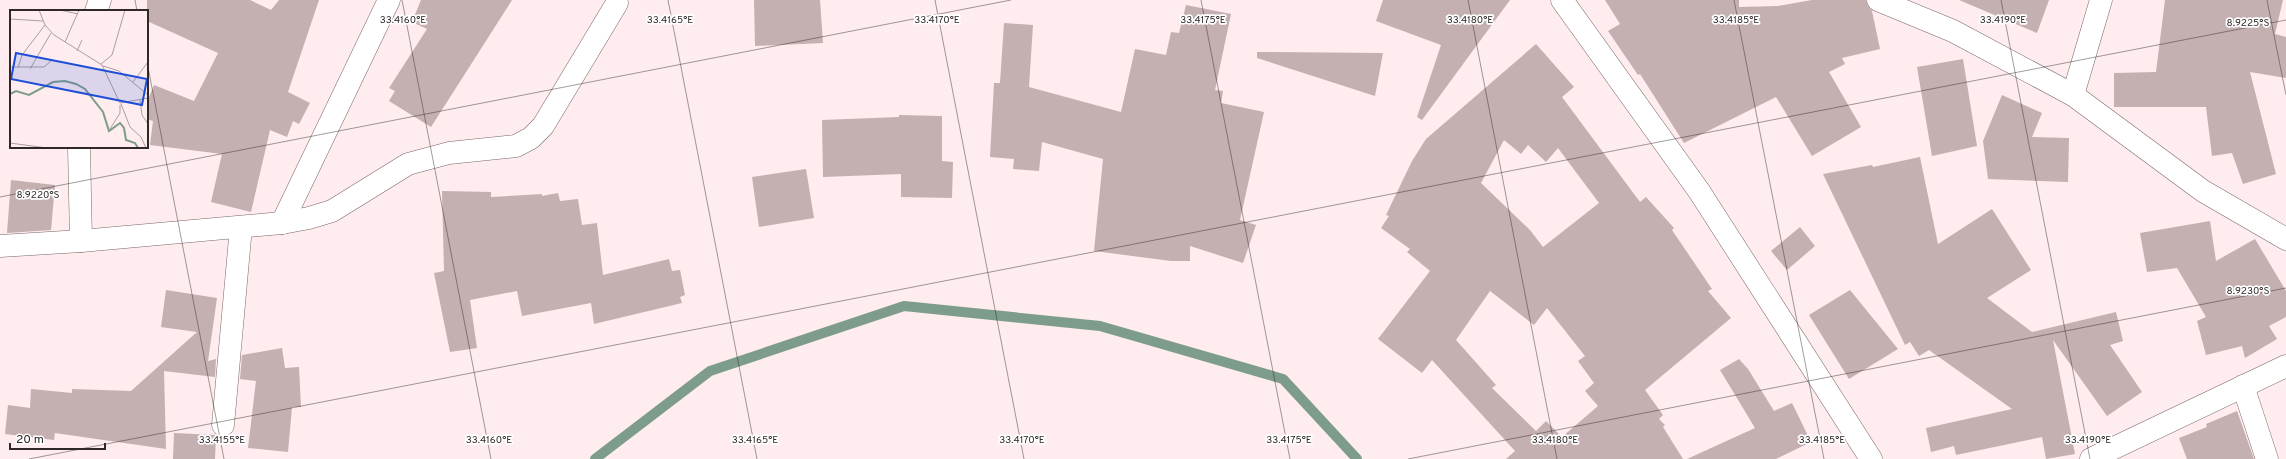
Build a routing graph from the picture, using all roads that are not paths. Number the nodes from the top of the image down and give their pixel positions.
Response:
1 (100, 0) edge
2 (389, 0) edge
3 (1562, 0) edge
4 (1878, 0) edge
5 (2101, 0) edge
6 (617, 3) dead end
7 (96, 10) edge
8 (2073, 95) junction
9 (79, 148) edge
10 (282, 223) junction
11 (241, 227) junction
12 (2286, 239) edge
13 (81, 241) junction
14 (0, 246) edge
15 (2286, 366) edge
16 (2243, 386) junction
17 (223, 425) dead end
18 (1871, 459) edge
19 (2091, 459) edge
20 (2267, 459) edge

1 - 7 street
2 - 10 street
3 - 18 street
4 - 8 street
5 - 8 street
6 - 10 street
8 - 12 street
9 - 13 street
10 - 11 street
11 - 13 street
11 - 17 street
13 - 14 street
15 - 16 street
16 - 19 street
16 - 20 street

